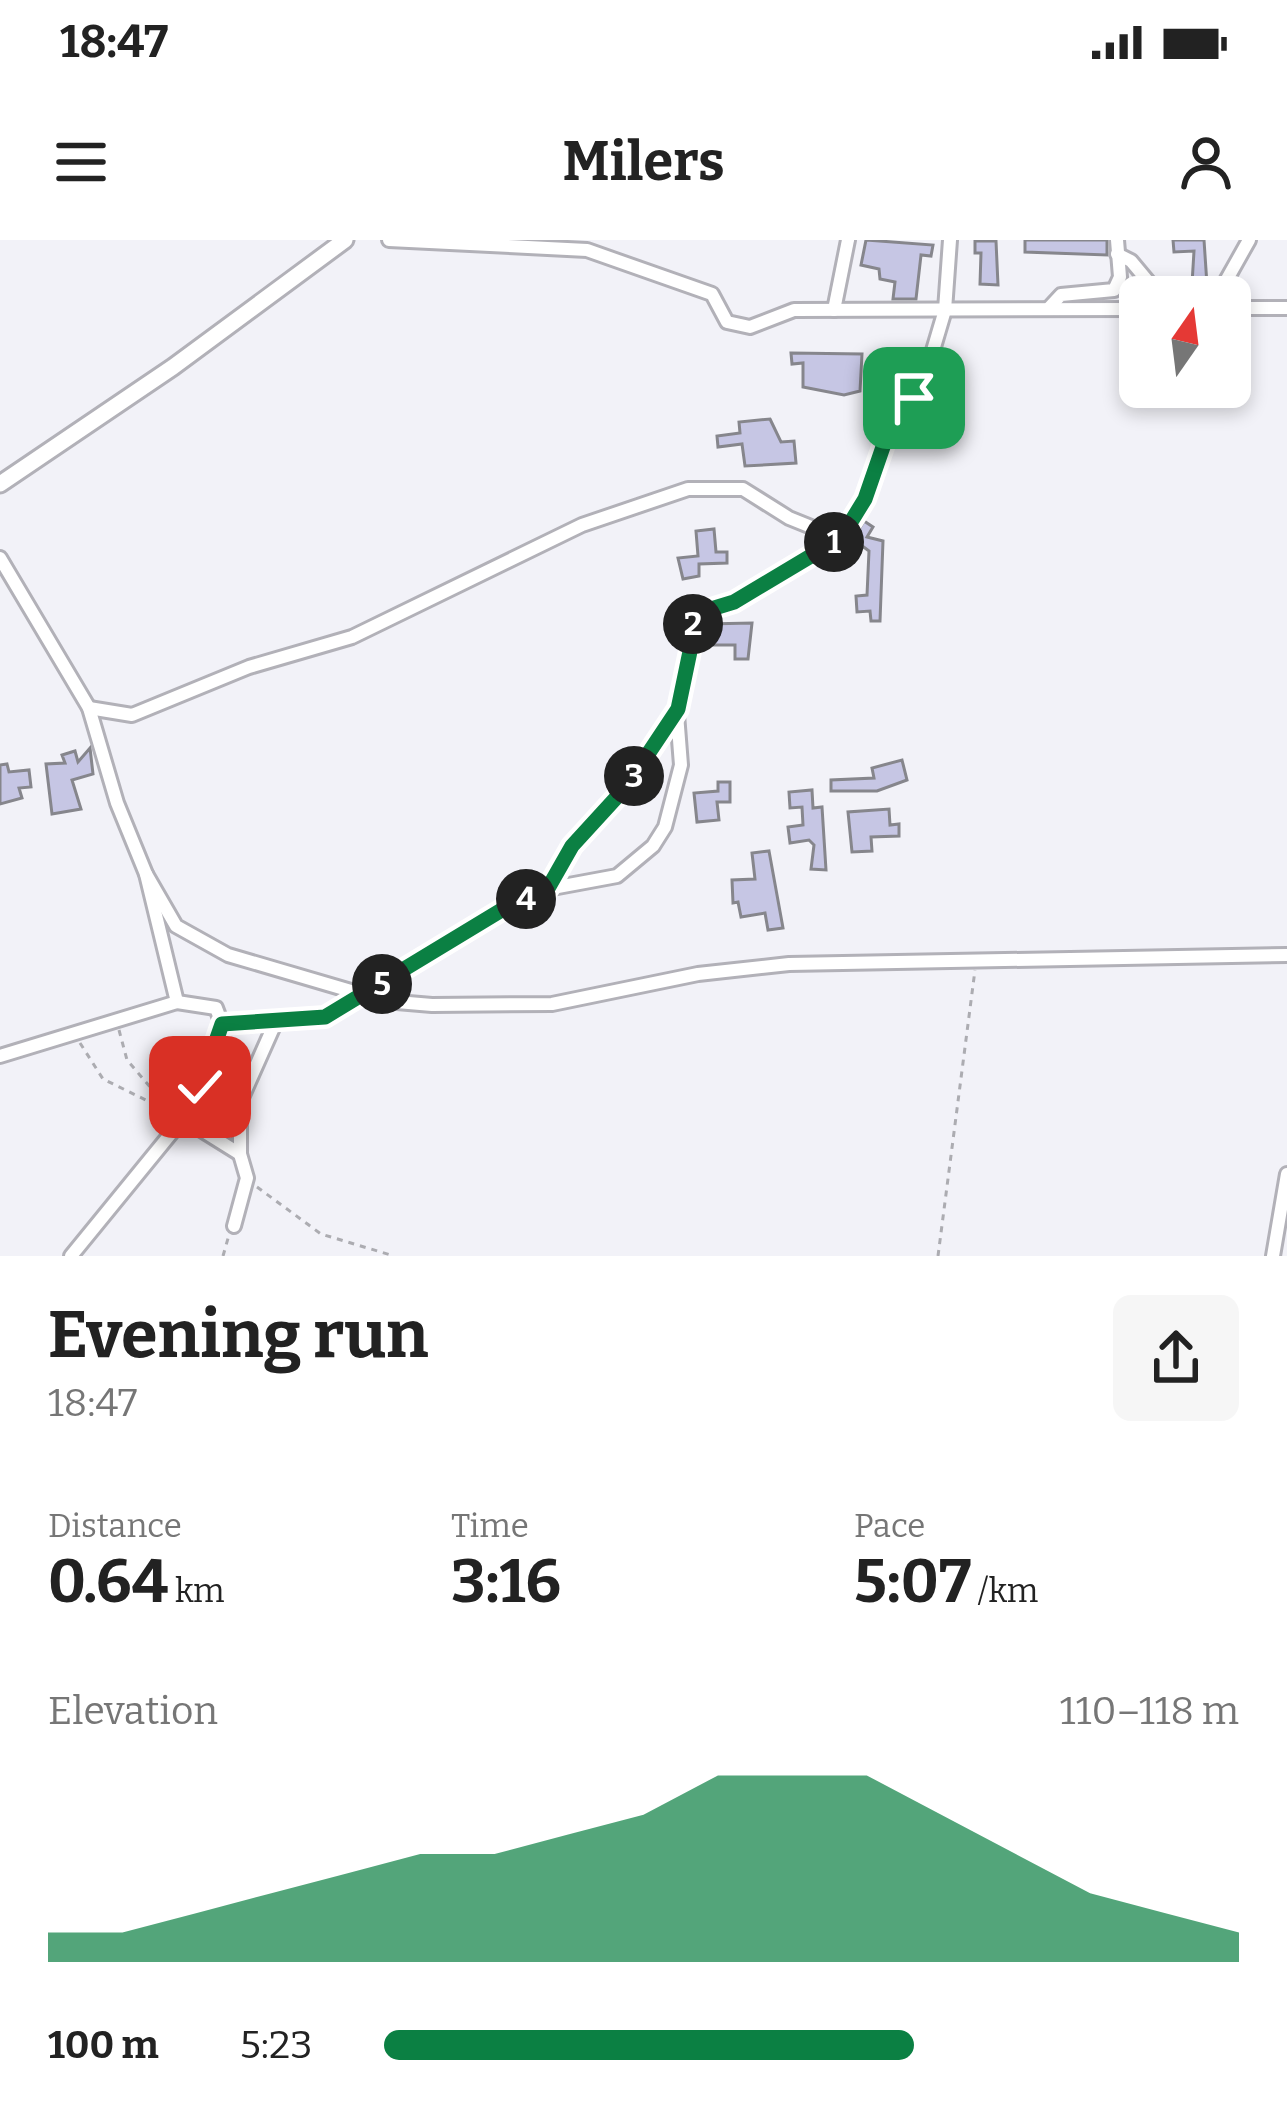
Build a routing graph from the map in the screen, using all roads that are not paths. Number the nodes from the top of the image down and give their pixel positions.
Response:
1 (345, 240) edge
2 (389, 240) edge
3 (848, 240) edge
4 (950, 240) edge
5 (1250, 240) edge
6 (1117, 247) edge
7 (1144, 276) edge
8 (1229, 276) edge
9 (1251, 308) edge
10 (1287, 308) edge
11 (1048, 309) junction
12 (1119, 309) edge
13 (834, 310) junction
14 (945, 310) junction
15 (0, 484) edge
16 (841, 538) junction
17 (0, 558) edge
18 (89, 708) junction
19 (146, 874) junction
20 (1287, 955) edge
21 (366, 994) junction
22 (177, 1002) junction
23 (275, 1021) junction
24 (222, 1024) junction
25 (0, 1056) edge
26 (171, 1111) road end
27 (182, 1123) junction
28 (240, 1154) junction
29 (1287, 1174) edge
30 (234, 1226) road end
31 (71, 1256) edge
32 (1273, 1256) edge

1 - 15 street
2 - 13 street
3 - 13 street
4 - 14 street
5 - 8 street
6 - 7 street
6 - 11 street
9 - 10 street
11 - 12 street
11 - 14 street
13 - 14 street
14 - 16 street
16 - 18 street
16 - 21 street
17 - 18 street
18 - 19 street
19 - 21 street
19 - 22 street
20 - 21 street
21 - 23 street
22 - 24 street
22 - 25 street
23 - 24 street
23 - 28 street
24 - 27 street
26 - 27 street
27 - 28 street
27 - 31 street
28 - 30 street
29 - 32 street

